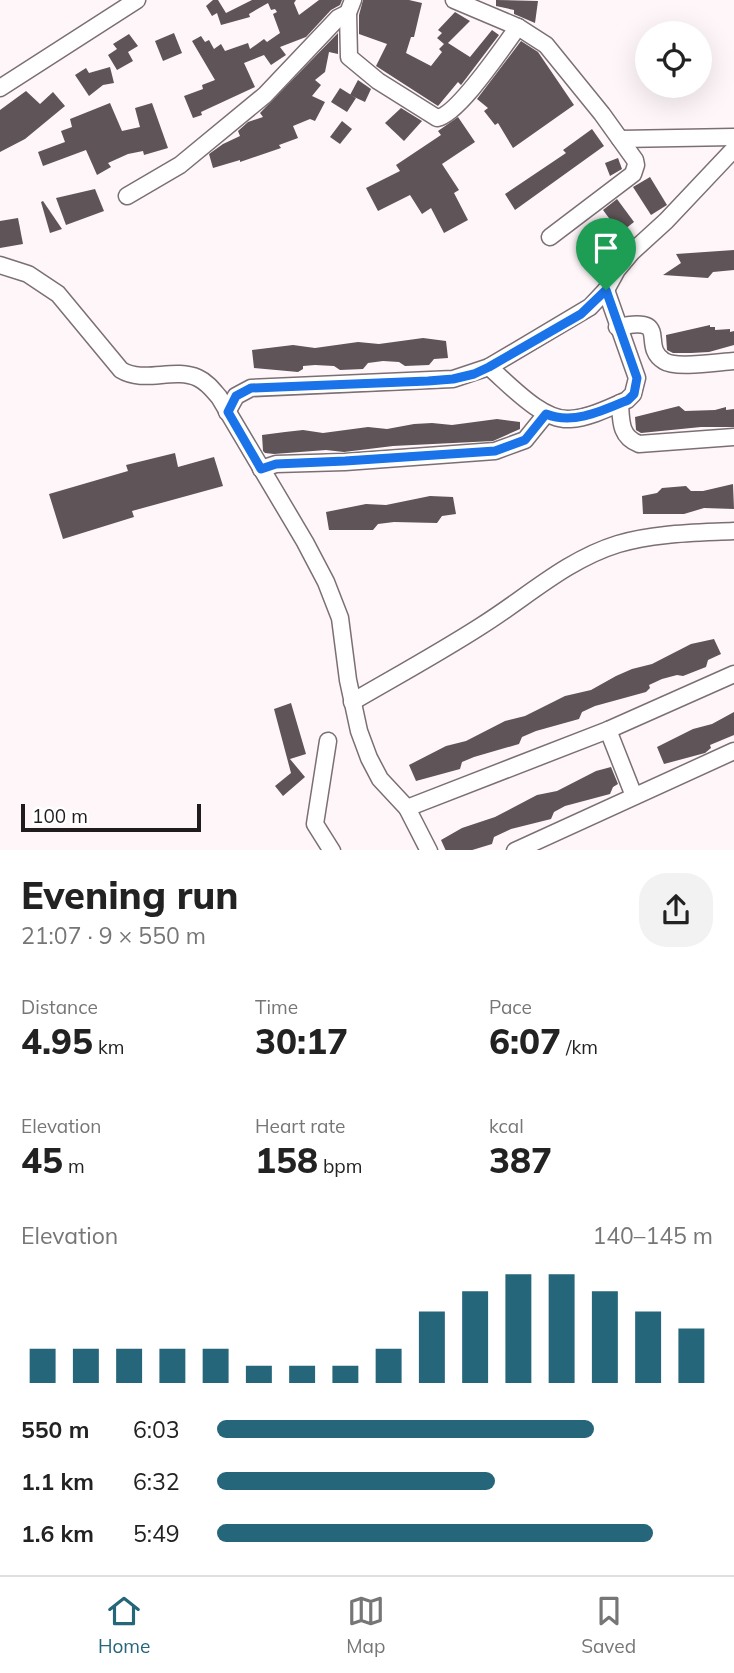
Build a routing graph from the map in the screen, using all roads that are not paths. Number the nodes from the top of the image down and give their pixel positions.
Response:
1 (136, 0) edge
2 (454, 0) edge
3 (350, 7) edge
4 (518, 27) junction
5 (0, 88) edge
6 (734, 137) edge
7 (620, 139) junction
8 (734, 149) edge
9 (127, 196) dead end
10 (550, 237) dead end
11 (0, 265) edge
12 (606, 290) junction
13 (617, 327) junction
14 (734, 361) edge
15 (489, 367) junction
16 (620, 403) junction
17 (228, 412) junction
18 (546, 414) junction
19 (734, 438) edge
20 (261, 469) junction
21 (734, 531) edge
22 (734, 674) edge
23 (352, 702) junction
24 (608, 730) junction
25 (328, 741) dead end
26 (734, 751) edge
27 (634, 796) junction
28 (407, 808) junction
29 (332, 850) edge
30 (429, 850) edge
31 (515, 850) edge

1 - 5 street
2 - 4 street
3 - 4 street
3 - 9 street
4 - 7 street
6 - 7 street
7 - 10 street
8 - 12 street
11 - 17 street
12 - 13 street
12 - 15 street
13 - 14 street
13 - 16 street
15 - 17 street
15 - 18 street
16 - 18 street
16 - 19 street
17 - 20 street
18 - 20 street
20 - 23 street
21 - 23 street
22 - 24 street
23 - 28 street
24 - 27 street
24 - 28 street
25 - 29 street
26 - 27 street
27 - 31 street
28 - 30 street

